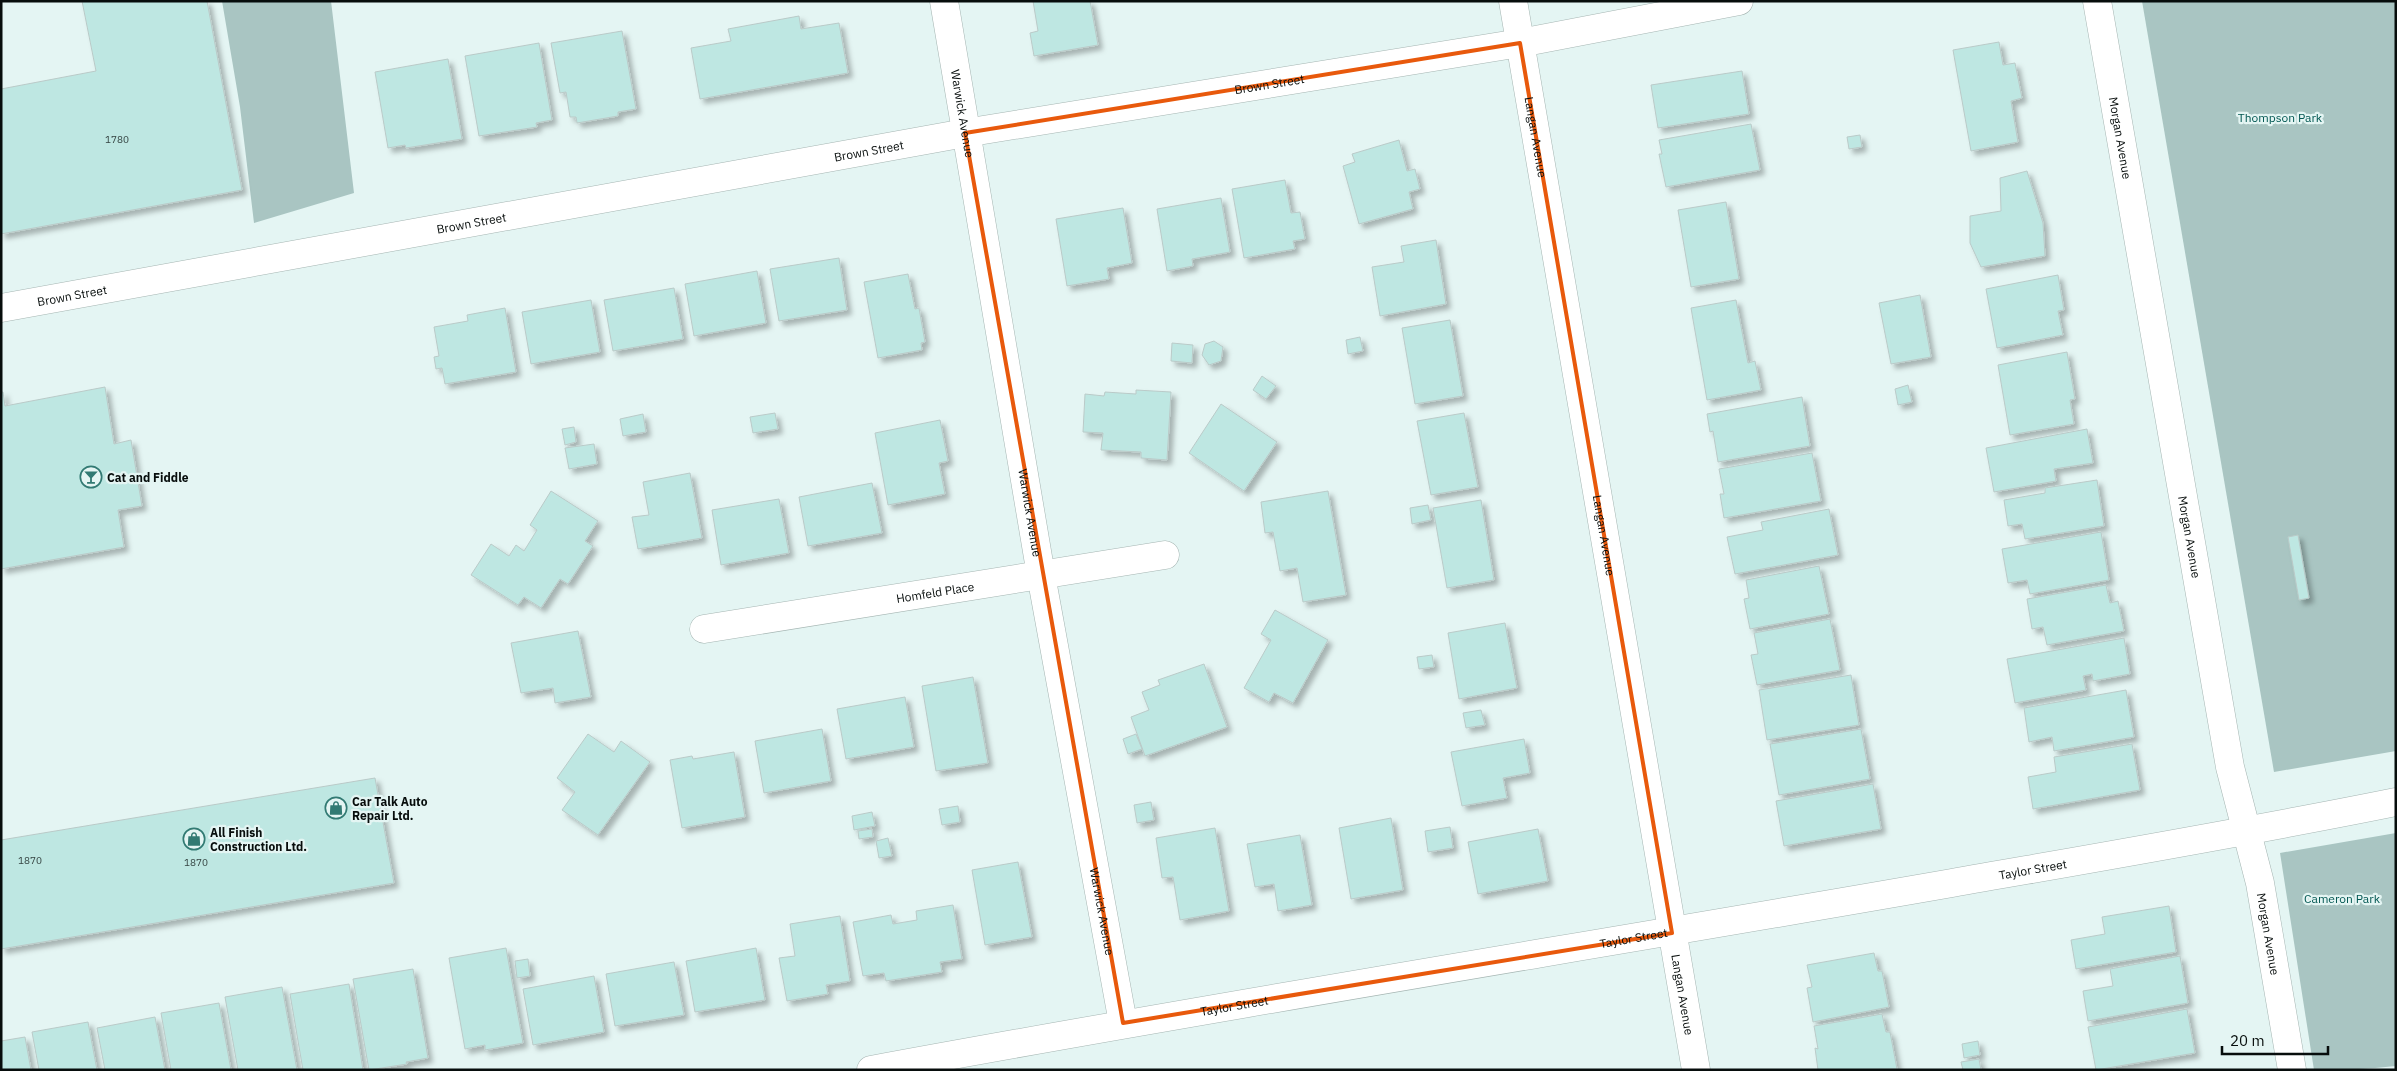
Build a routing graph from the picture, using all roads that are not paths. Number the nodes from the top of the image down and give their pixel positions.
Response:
1 (944, 1) edge
2 (1513, 1) edge
3 (1739, 1) edge
4 (2097, 1) edge
5 (1520, 43) junction
6 (965, 133) junction
7 (1, 308) edge
8 (1165, 555) dead end
9 (1041, 575) junction
10 (704, 629) dead end
11 (2396, 802) edge
12 (2247, 832) junction
13 (1672, 933) junction
14 (1123, 1023) junction
15 (871, 1070) edge
16 (1696, 1070) edge
17 (2292, 1070) edge

1 - 6 street, Warwick Avenue
2 - 5 street, Langan Avenue
3 - 5 street, Brown Street
4 - 12 street, Morgan Avenue
5 - 6 street, Brown Street
5 - 13 street, Langan Avenue
6 - 7 street, Brown Street
6 - 9 street, Warwick Avenue
8 - 9 street, Homfeld Place
9 - 10 street, Homfeld Place
9 - 14 street, Warwick Avenue
11 - 12 street, Taylor Street
12 - 13 street, Taylor Street
12 - 17 street, Morgan Avenue
13 - 14 street, Taylor Street
13 - 16 street, Langan Avenue
14 - 15 street, Taylor Street

